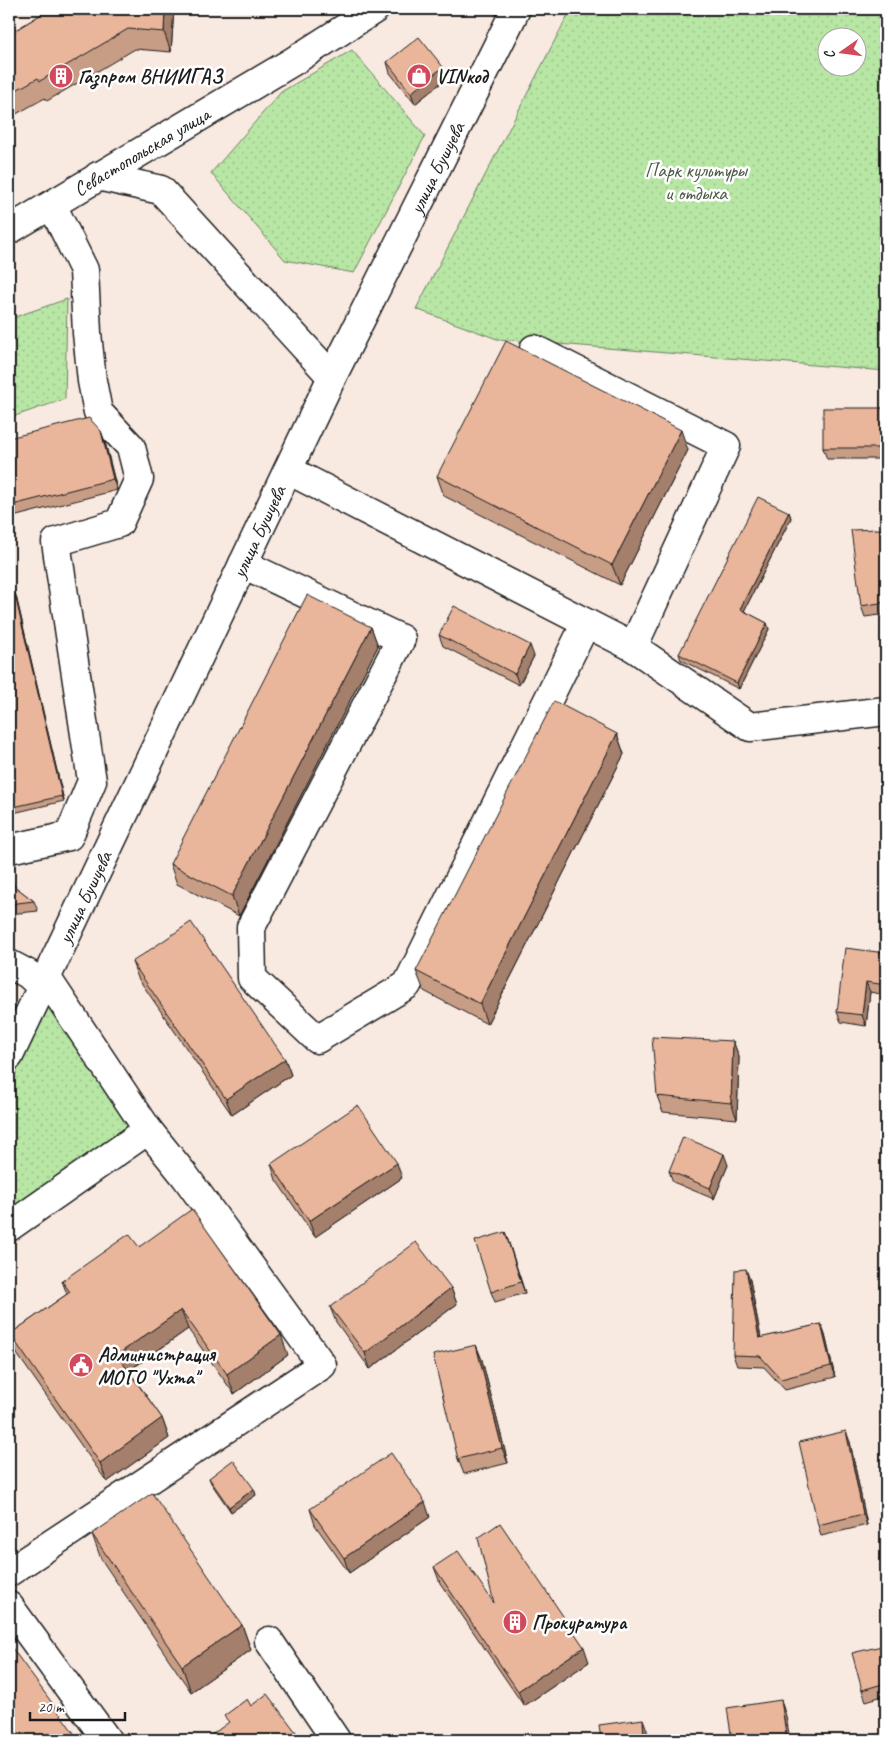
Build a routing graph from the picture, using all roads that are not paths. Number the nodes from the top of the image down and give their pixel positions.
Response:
1 (375, 9) edge
2 (516, 9) edge
3 (98, 176) junction
4 (52, 205) junction
5 (9, 230) edge
6 (534, 349) dead end
7 (332, 377) junction
8 (288, 470) junction
9 (243, 564) junction
10 (586, 623) junction
11 (633, 647) junction
12 (886, 711) edge
13 (9, 849) edge
14 (9, 964) edge
15 (44, 982) junction
16 (9, 1056) edge
17 (148, 1130) junction
18 (9, 1227) edge
19 (9, 1572) edge
20 (9, 1606) edge
21 (269, 1641) dead end
22 (107, 1740) edge
23 (336, 1740) edge

1 - 3 street, Севастопольская улица
2 - 7 street, улица Бушуева
3 - 4 street, Севастопольская улица
3 - 7 street
4 - 5 street, Севастопольская улица
4 - 13 street
6 - 11 street
7 - 8 street, улица Бушуева
8 - 9 street, улица Бушуева
8 - 10 street
9 - 10 street
9 - 15 street, улица Бушуева
10 - 11 street
11 - 12 street
14 - 15 street
15 - 16 street, улица Бушуева
15 - 17 street
17 - 18 street
17 - 19 street
20 - 22 street
21 - 23 street

